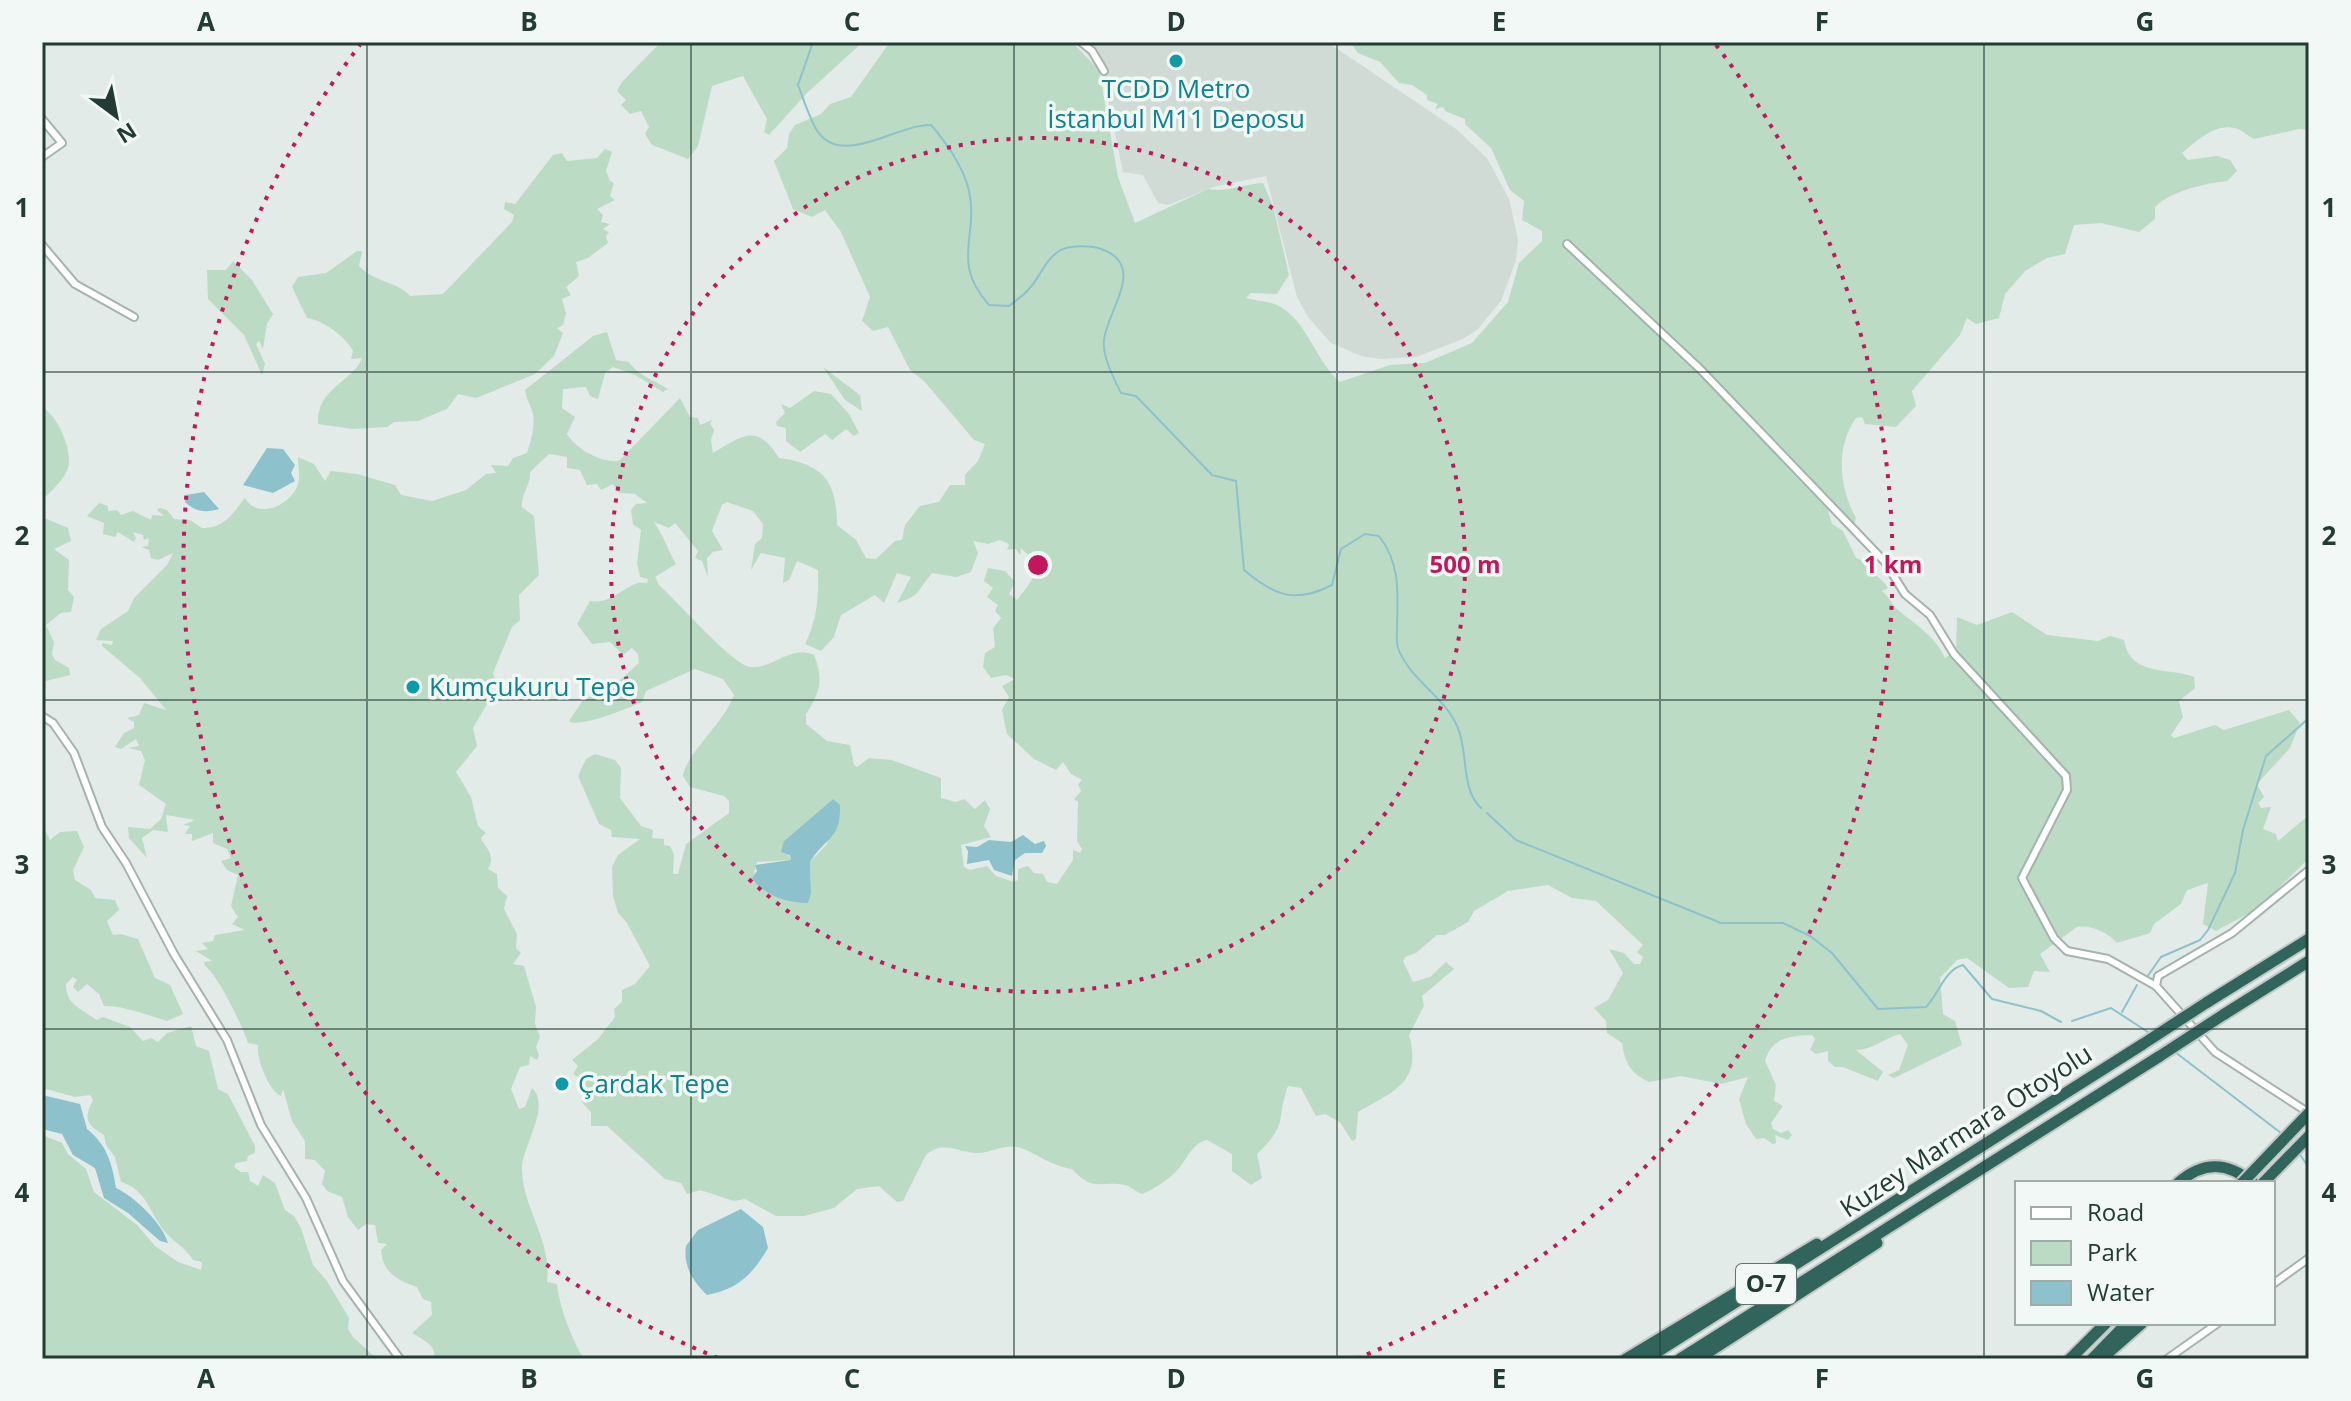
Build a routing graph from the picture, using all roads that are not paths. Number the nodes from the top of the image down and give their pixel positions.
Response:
1 (1081, 42) edge
2 (1104, 71) dead end
3 (42, 120) edge
4 (42, 157) edge
5 (1567, 244) dead end
6 (42, 245) edge
7 (134, 317) dead end
8 (42, 716) edge
9 (2309, 870) edge
10 (2309, 939) edge
11 (2309, 961) edge
12 (2156, 986) junction
13 (2309, 1113) edge
14 (2309, 1136) edge
15 (2181, 1181) edge
16 (2244, 1181) edge
17 (2250, 1181) edge
18 (2265, 1181) edge
19 (1885, 1209) junction
20 (1908, 1216) junction
21 (2309, 1258) edge
22 (2275, 1283) edge
23 (2095, 1325) edge
24 (2104, 1325) edge
25 (2125, 1325) edge
26 (2140, 1325) edge
27 (2215, 1325) edge
28 (400, 1359) edge
29 (1626, 1359) edge
30 (1646, 1359) edge
31 (1680, 1359) edge
32 (1698, 1359) edge
33 (2064, 1359) edge
34 (2070, 1359) edge
35 (2092, 1359) edge
36 (2101, 1359) edge
37 (2167, 1359) edge

1 - 2 street
3 - 4 street
5 - 12 street
6 - 7 street
8 - 28 street
9 - 12 street
10 - 19 highway, Kuzey Marmara Otoyolu / O-7, bridge
11 - 20 highway, Kuzey Marmara Otoyolu / O-7, bridge
12 - 13 street
13 - 16 highway, bridge
14 - 18 highway
15 - 17 highway
19 - 29 highway
19 - 30 highway, Kuzey Marmara Otoyolu / O-7
20 - 31 highway, Kuzey Marmara Otoyolu / O-7
20 - 32 highway
21 - 22 street
23 - 33 highway
24 - 34 highway
25 - 35 highway
26 - 36 highway
27 - 37 street

